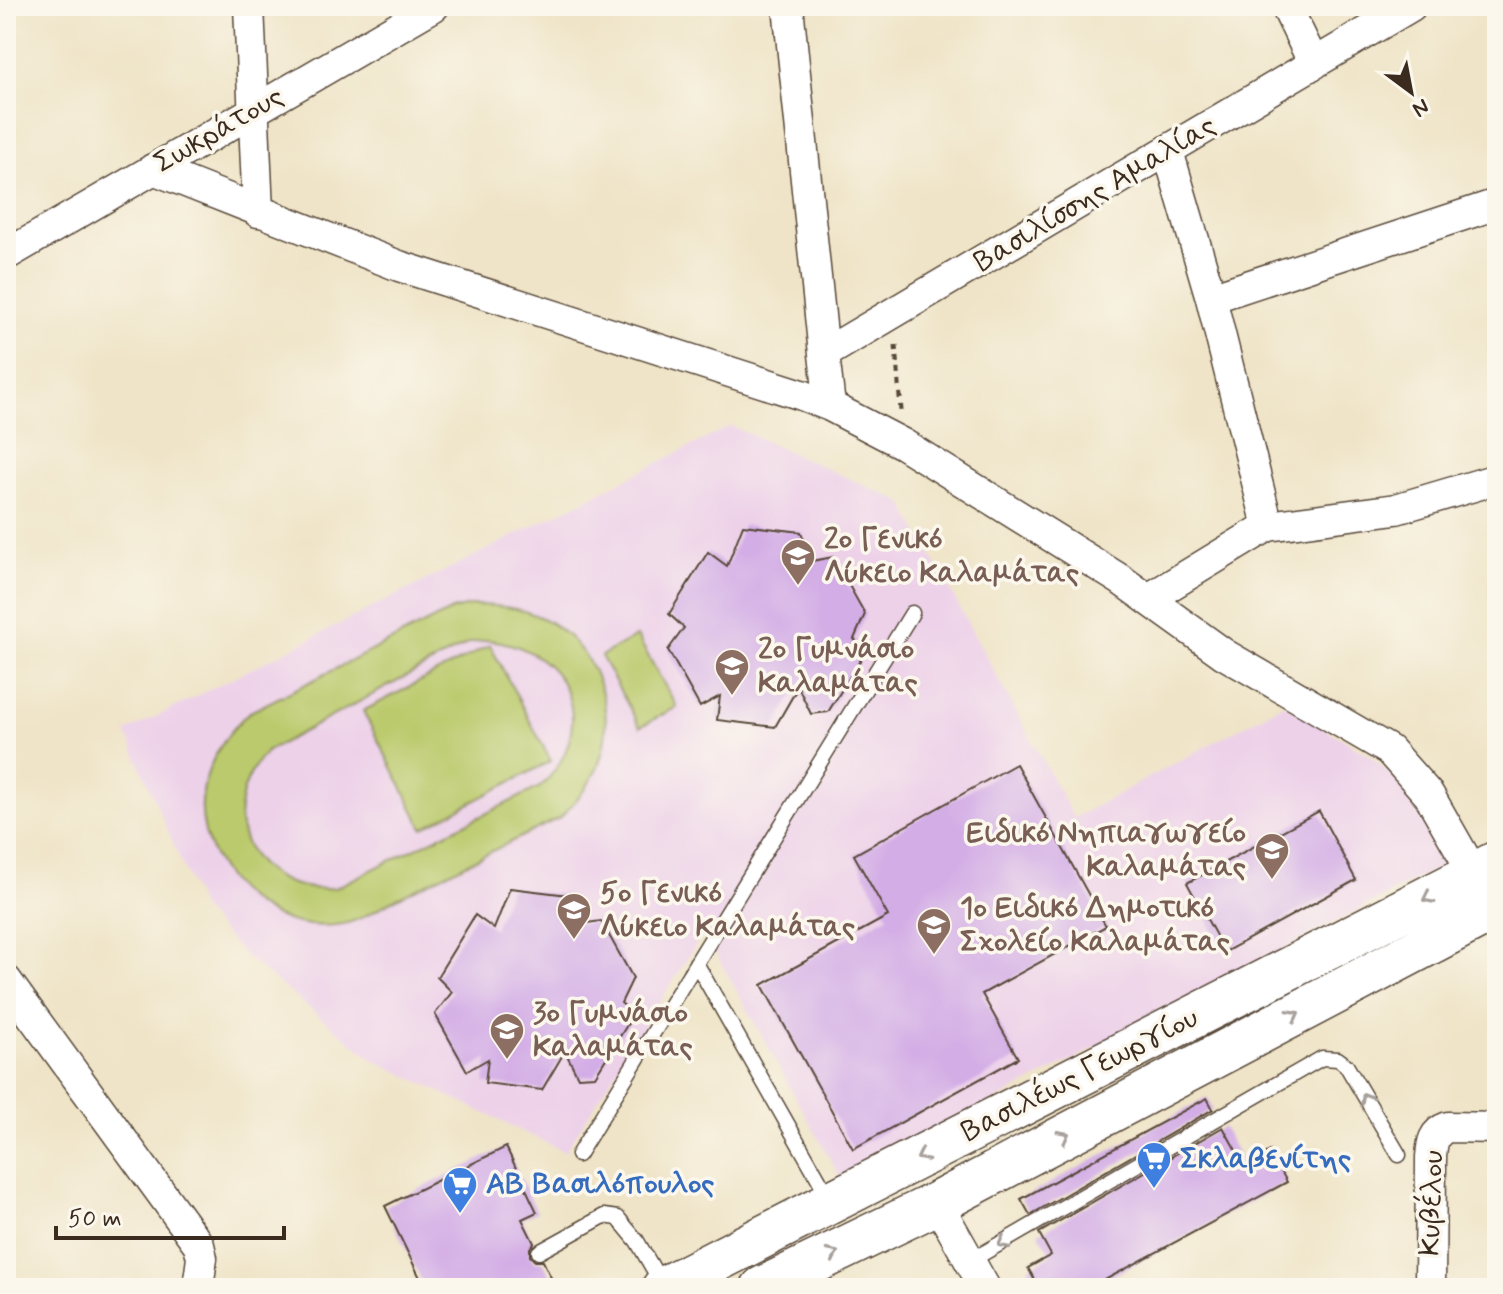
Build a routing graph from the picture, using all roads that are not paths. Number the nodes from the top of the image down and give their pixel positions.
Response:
1 (249, 6) edge
2 (434, 6) edge
3 (788, 6) edge
4 (1286, 6) edge
5 (1411, 6) edge
6 (1314, 64) junction
7 (254, 109) junction
8 (1168, 151) junction
9 (153, 169) junction
10 (1497, 204) edge
11 (258, 212) junction
12 (6, 255) edge
13 (1211, 298) junction
14 (824, 354) junction
15 (830, 406) junction
16 (1497, 479) edge
17 (1268, 526) junction
18 (1148, 599) junction
19 (912, 613) dead end
20 (1486, 868) edge
21 (1497, 908) edge
22 (696, 963) junction
23 (6, 980) edge
24 (1497, 1128) edge
25 (578, 1155) dead end
26 (1399, 1155) dead end
27 (832, 1202) junction
28 (937, 1203) junction
29 (539, 1252) dead end
30 (970, 1261) junction
31 (198, 1288) edge
32 (664, 1288) edge
33 (762, 1288) edge
34 (985, 1288) edge
35 (1430, 1288) edge

1 - 7 street
2 - 7 street, Σωκράτους
3 - 14 street
4 - 6 street
5 - 6 street, Βασιλίσσης Αμαλίας
6 - 8 street, Βασιλίσσης Αμαλίας
7 - 9 street, Σωκράτους
7 - 11 street
8 - 13 street
8 - 14 street, Βασιλίσσης Αμαλίας
9 - 11 street
9 - 12 street, Σωκράτους
10 - 13 street
11 - 15 street
13 - 17 street
14 - 15 street
15 - 18 street
16 - 17 street
17 - 18 street
18 - 20 street
19 - 22 lane
20 -> 27 main road, Βασιλέως Γεωργίου
28 -> 21 main road, Βασιλέως Γεωργίου
22 - 25 lane
22 - 27 lane
23 - 31 street
24 - 35 street, Κυβέλου
26 -> 30 lane
27 - 32 main road, Βασιλέως Γεωργίου
28 - 30 street
33 -> 28 main road, Βασιλέως Γεωργίου
29 - 32 lane
30 - 34 street

